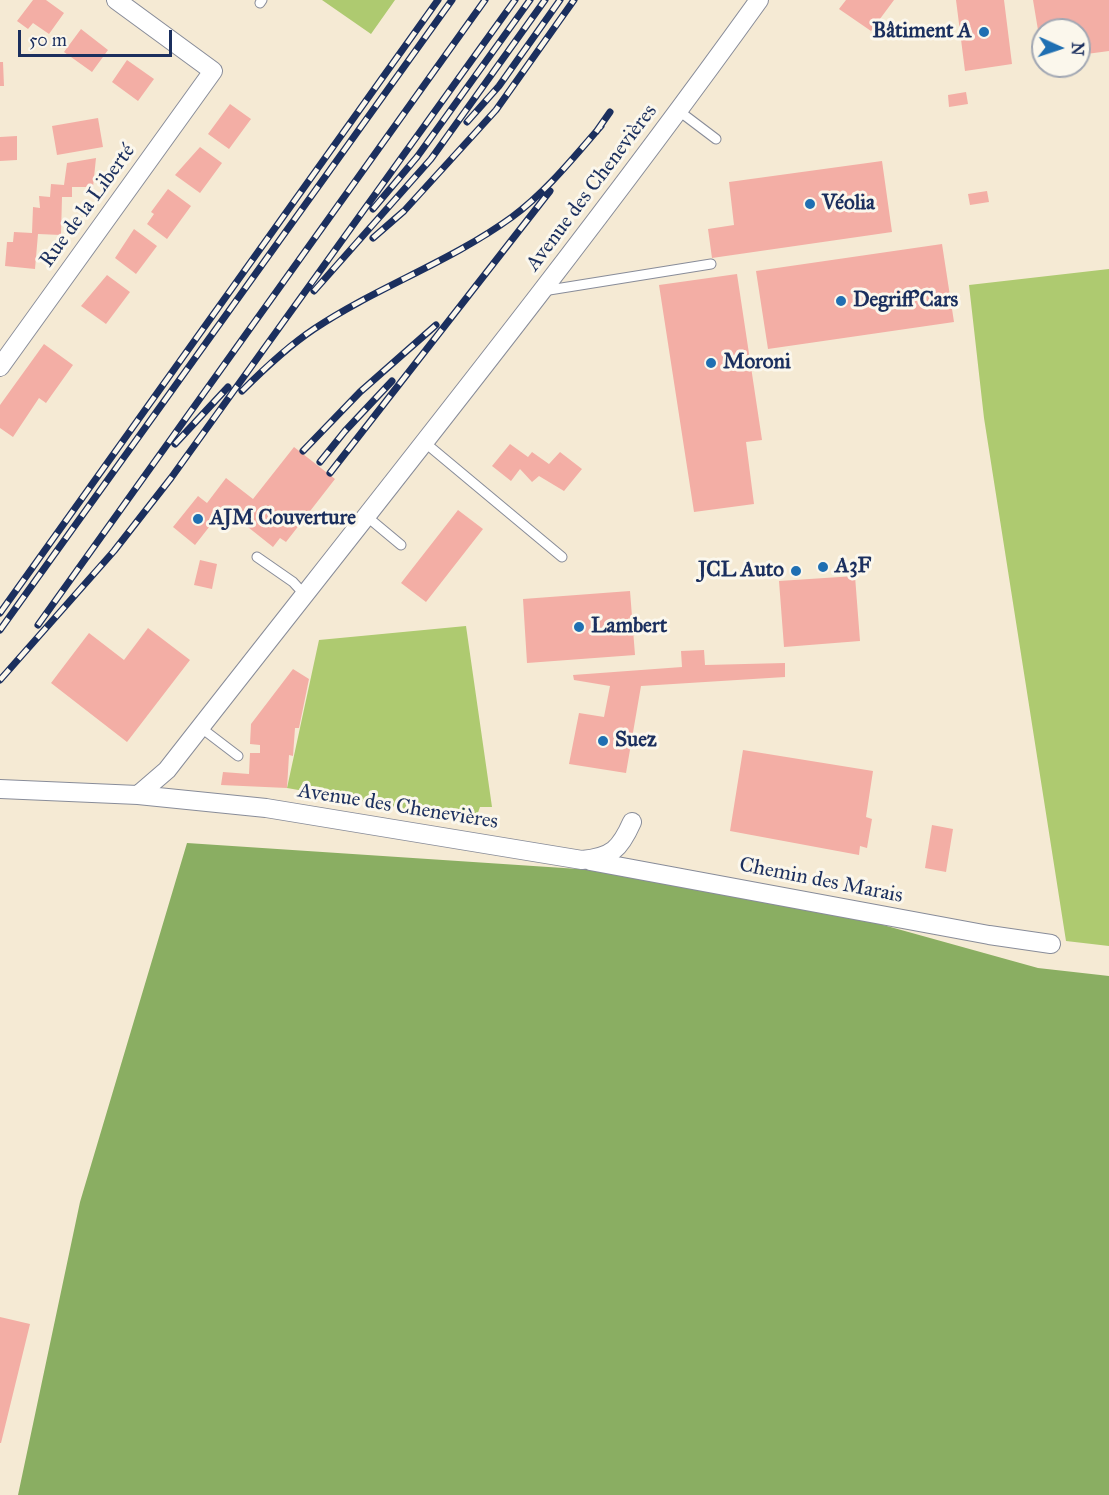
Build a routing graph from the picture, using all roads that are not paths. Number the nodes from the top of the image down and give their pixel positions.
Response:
1 (116, 0) edge
2 (759, 0) edge
3 (679, 111) junction
4 (716, 139) dead end
5 (711, 264) dead end
6 (541, 292) junction
7 (0, 368) edge
8 (423, 441) junction
9 (365, 515) junction
10 (401, 545) dead end
11 (257, 557) dead end
12 (562, 557) dead end
13 (304, 594) junction
14 (200, 727) junction
15 (238, 756) dead end
16 (0, 789) edge
17 (138, 795) junction
18 (632, 822) dead end
19 (582, 860) junction
20 (1051, 944) dead end

1 - 7 street, Rue de la Liberté
2 - 3 street, Avenue des Chenevières
3 - 4 lane, Avenue des Chenevières
3 - 6 street, Avenue des Chenevières
5 - 6 lane, Avenue des Chenevières
6 - 8 street, Avenue des Chenevières
8 - 9 street, Avenue des Chenevières
8 - 12 lane
9 - 10 lane
9 - 13 street, Avenue des Chenevières
11 - 13 lane
13 - 14 street, Avenue des Chenevières
14 - 15 lane
14 - 17 street, Avenue des Chenevières
16 - 17 street, Avenue des Chenevières
17 - 19 street, Avenue des Chenevières
18 - 19 street, Avenue des Chenevières
19 - 20 street, Chemin des Marais

